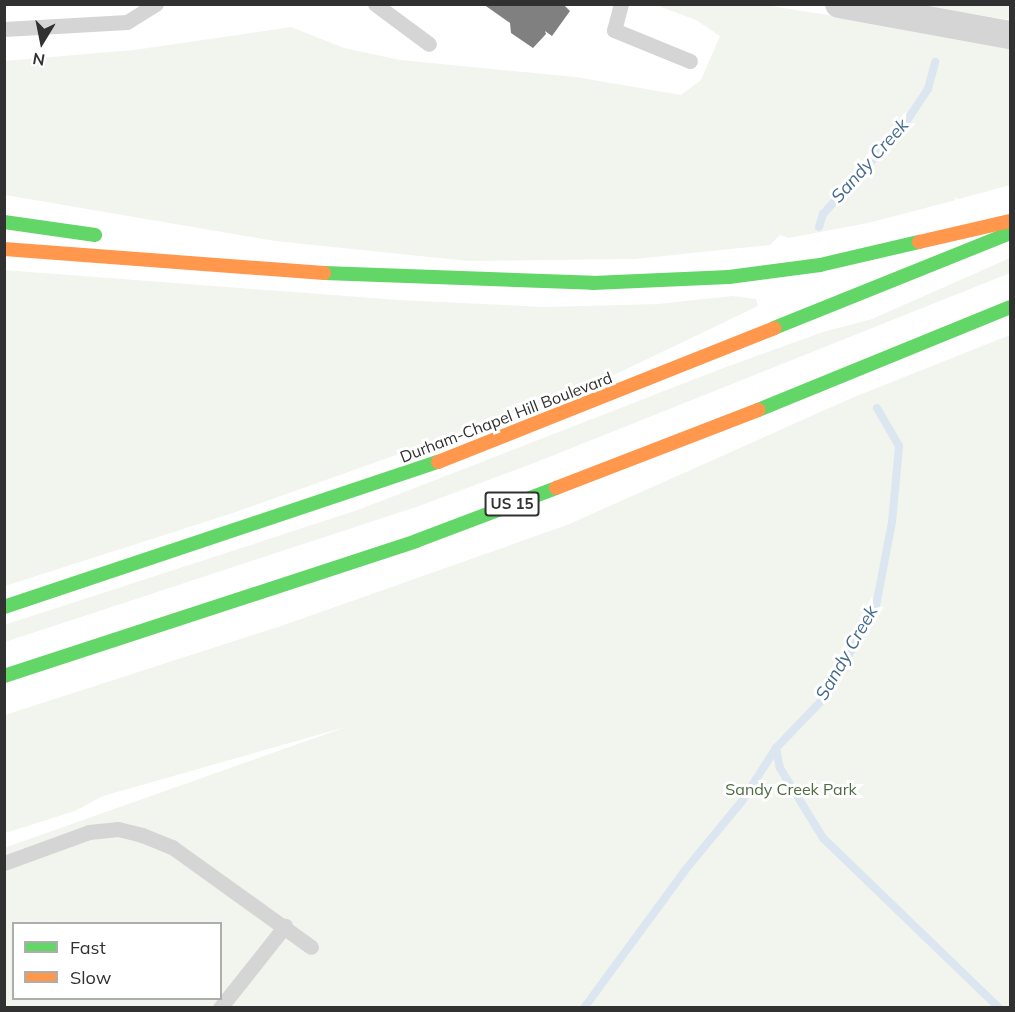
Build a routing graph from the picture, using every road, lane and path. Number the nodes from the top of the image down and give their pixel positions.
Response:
1 (156, 4) edge
2 (375, 4) edge
3 (621, 4) edge
4 (840, 4) edge
5 (4, 29) edge
6 (1011, 34) edge
7 (429, 44) dead end
8 (690, 61) dead end
9 (1011, 221) edge
10 (4, 222) edge
11 (1011, 233) edge
12 (108, 236) dead end
13 (189, 247) dead end
14 (4, 249) edge
15 (385, 277) junction
16 (1011, 307) edge
17 (4, 608) edge
18 (4, 676) edge
19 (4, 863) edge
20 (285, 926) junction
21 (311, 947) dead end
22 (220, 1008) edge

1 - 5 lane
2 - 7 lane
3 - 8 lane
4 - 6 street
9 - 15 main road
10 - 12 main road
11 - 17 main road, Durham-Chapel Hill Boulevard
13 - 15 main road
14 - 15 main road
16 - 18 main road, US 15
19 - 20 lane
20 - 21 lane
20 - 22 lane

